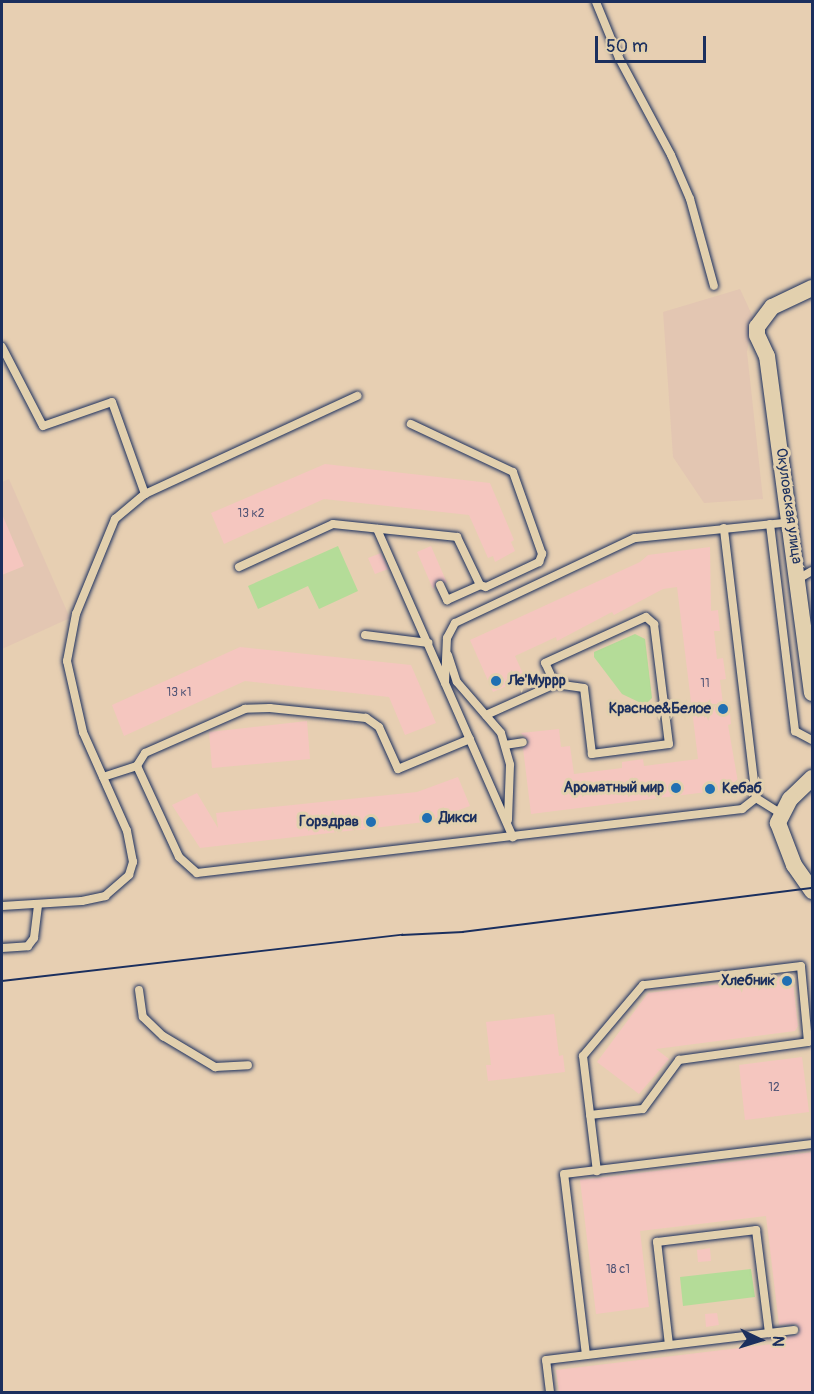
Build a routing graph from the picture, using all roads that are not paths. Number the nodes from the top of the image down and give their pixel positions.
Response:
1 (596, 2) edge
2 (714, 286) dead end
3 (813, 288) edge
4 (2, 347) edge
5 (357, 396) dead end
6 (411, 424) dead end
7 (145, 494) junction
8 (792, 522) junction
9 (770, 524) junction
10 (724, 528) junction
11 (377, 529) junction
12 (239, 567) dead end
13 (805, 575) edge
14 (440, 585) dead end
15 (480, 585) junction
16 (366, 635) dead end
17 (428, 643) junction
18 (446, 648) junction
19 (445, 683) junction
20 (555, 684) junction
21 (813, 693) edge
22 (486, 715) junction
23 (470, 739) junction
24 (813, 740) edge
25 (522, 742) dead end
26 (505, 745) junction
27 (137, 766) junction
28 (103, 777) junction
29 (813, 778) edge
30 (756, 798) junction
31 (780, 813) junction
32 (507, 824) junction
33 (513, 837) junction
34 (813, 891) edge
35 (38, 904) junction
36 (2, 906) edge
37 (2, 948) edge
38 (140, 990) dead end
39 (248, 1065) dead end
40 (590, 1115) junction
41 (813, 1144) edge
42 (597, 1171) junction
43 (794, 1330) dead end
44 (769, 1333) junction
45 (669, 1345) junction
46 (586, 1355) junction
47 (549, 1392) edge

1 - 2 lane
3 - 8 street, Окуловская улица
4 - 7 lane
5 - 7 lane
6 - 15 lane
7 - 28 lane
8 - 9 lane
8 - 13 street, Окуловская улица
9 - 10 lane
9 - 24 lane
10 - 18 lane
10 - 30 lane
11 - 12 lane
11 - 15 lane
11 - 17 lane
13 - 21 street, Окуловская улица
14 - 15 lane
16 - 17 lane
17 - 19 lane
18 - 19 lane
18 - 22 lane
19 - 23 lane
20 - 20 lane
20 - 22 lane
22 - 26 lane
23 - 27 lane
23 - 32 lane
25 - 26 lane
26 - 32 lane
27 - 28 lane
27 - 33 lane
28 - 35 lane
29 - 31 street
30 - 31 lane
30 - 33 lane
31 - 34 street
32 - 33 lane
35 - 36 lane
35 - 37 lane
38 - 39 lane
40 - 40 lane
40 - 42 lane
41 - 42 lane
42 - 46 lane
43 - 44 lane
44 - 45 lane
44 - 45 lane
45 - 46 lane
46 - 47 lane

